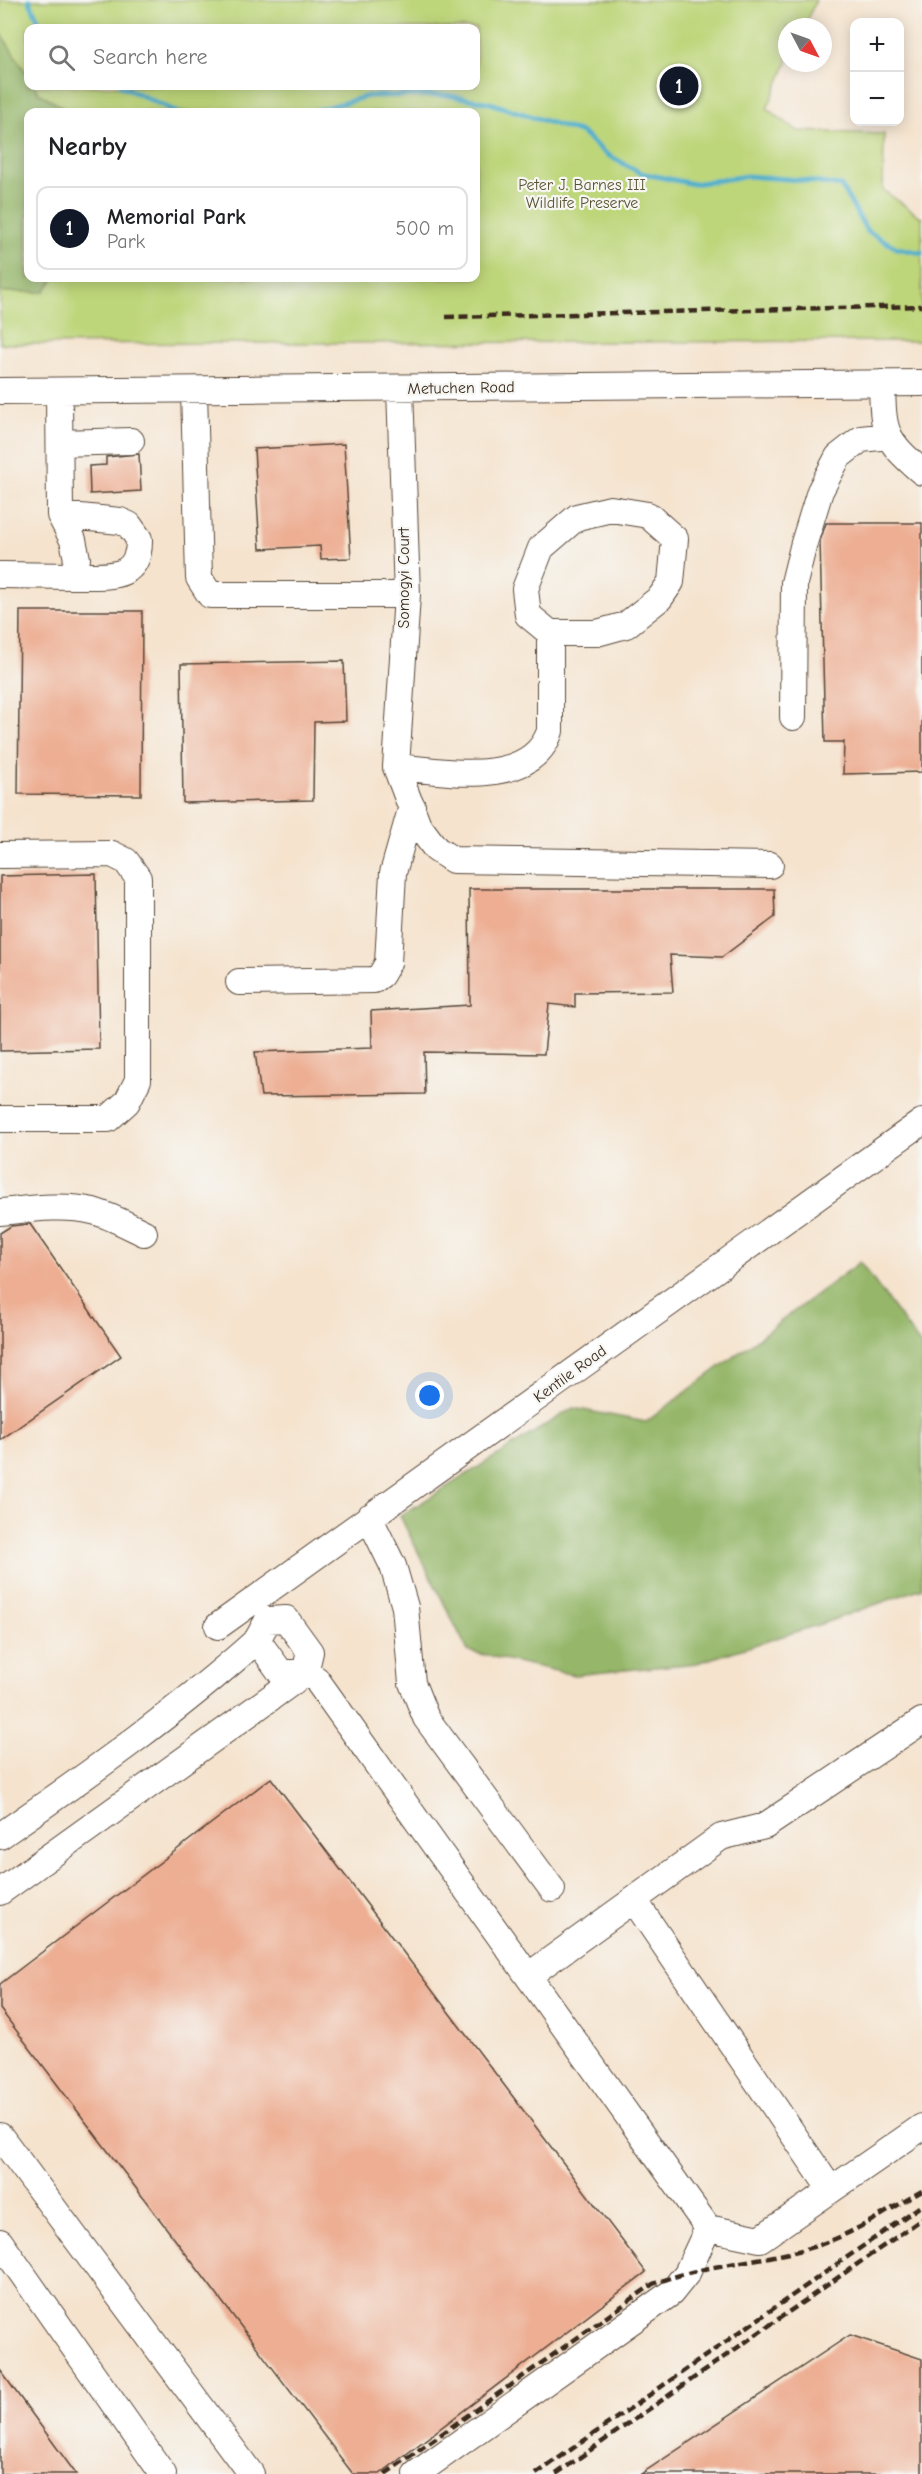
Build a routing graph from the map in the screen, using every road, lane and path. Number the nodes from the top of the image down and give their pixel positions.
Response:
1 (882, 383) junction
2 (922, 383) edge
3 (400, 388) junction
4 (194, 390) junction
5 (0, 391) edge
6 (59, 392) junction
7 (889, 436) junction
8 (131, 441) dead end
9 (60, 443) junction
10 (922, 472) edge
11 (60, 515) junction
12 (0, 575) edge
13 (73, 576) junction
14 (406, 596) junction
15 (550, 633) junction
16 (793, 717) dead end
17 (396, 767) junction
18 (412, 806) junction
19 (0, 855) edge
20 (770, 865) dead end
21 (238, 982) dead end
22 (0, 1119) edge
23 (922, 1122) edge
24 (0, 1212) edge
25 (144, 1233) dead end
26 (369, 1517) junction
27 (259, 1620) junction
28 (218, 1626) dead end
29 (305, 1673) junction
30 (922, 1721) edge
31 (0, 1836) edge
32 (552, 1889) dead end
33 (0, 1892) edge
34 (634, 1900) junction
35 (528, 1976) junction
36 (922, 2127) edge
37 (0, 2136) edge
38 (831, 2190) junction
39 (708, 2228) junction
40 (0, 2242) edge
41 (163, 2474) edge
42 (251, 2474) edge
43 (416, 2474) edge

1 - 2 street, Metuchen Road
1 - 3 street, Metuchen Road
1 - 7 street
3 - 4 street, Metuchen Road
3 - 14 street, Somogyi Court
4 - 6 street, Metuchen Road
4 - 14 street
5 - 6 street, Metuchen Road
6 - 9 street
7 - 10 street
7 - 16 street
8 - 9 street
9 - 11 street
11 - 13 street
11 - 13 street
12 - 13 street
14 - 17 street, Somogyi Court
15 - 15 street
15 - 17 street
17 - 18 street
18 - 20 street
18 - 21 street
19 - 22 street
23 - 26 street, Kentile Road
24 - 25 street
26 - 27 street, Kentile Road
26 - 32 street
27 - 28 street, Kentile Road
27 - 29 street
27 - 29 street
27 - 31 street
29 - 33 street
29 - 35 street
30 - 34 street
34 - 35 street
34 - 38 street
35 - 39 street
36 - 38 street
37 - 42 street
38 - 39 street
39 - 43 street
40 - 41 street

